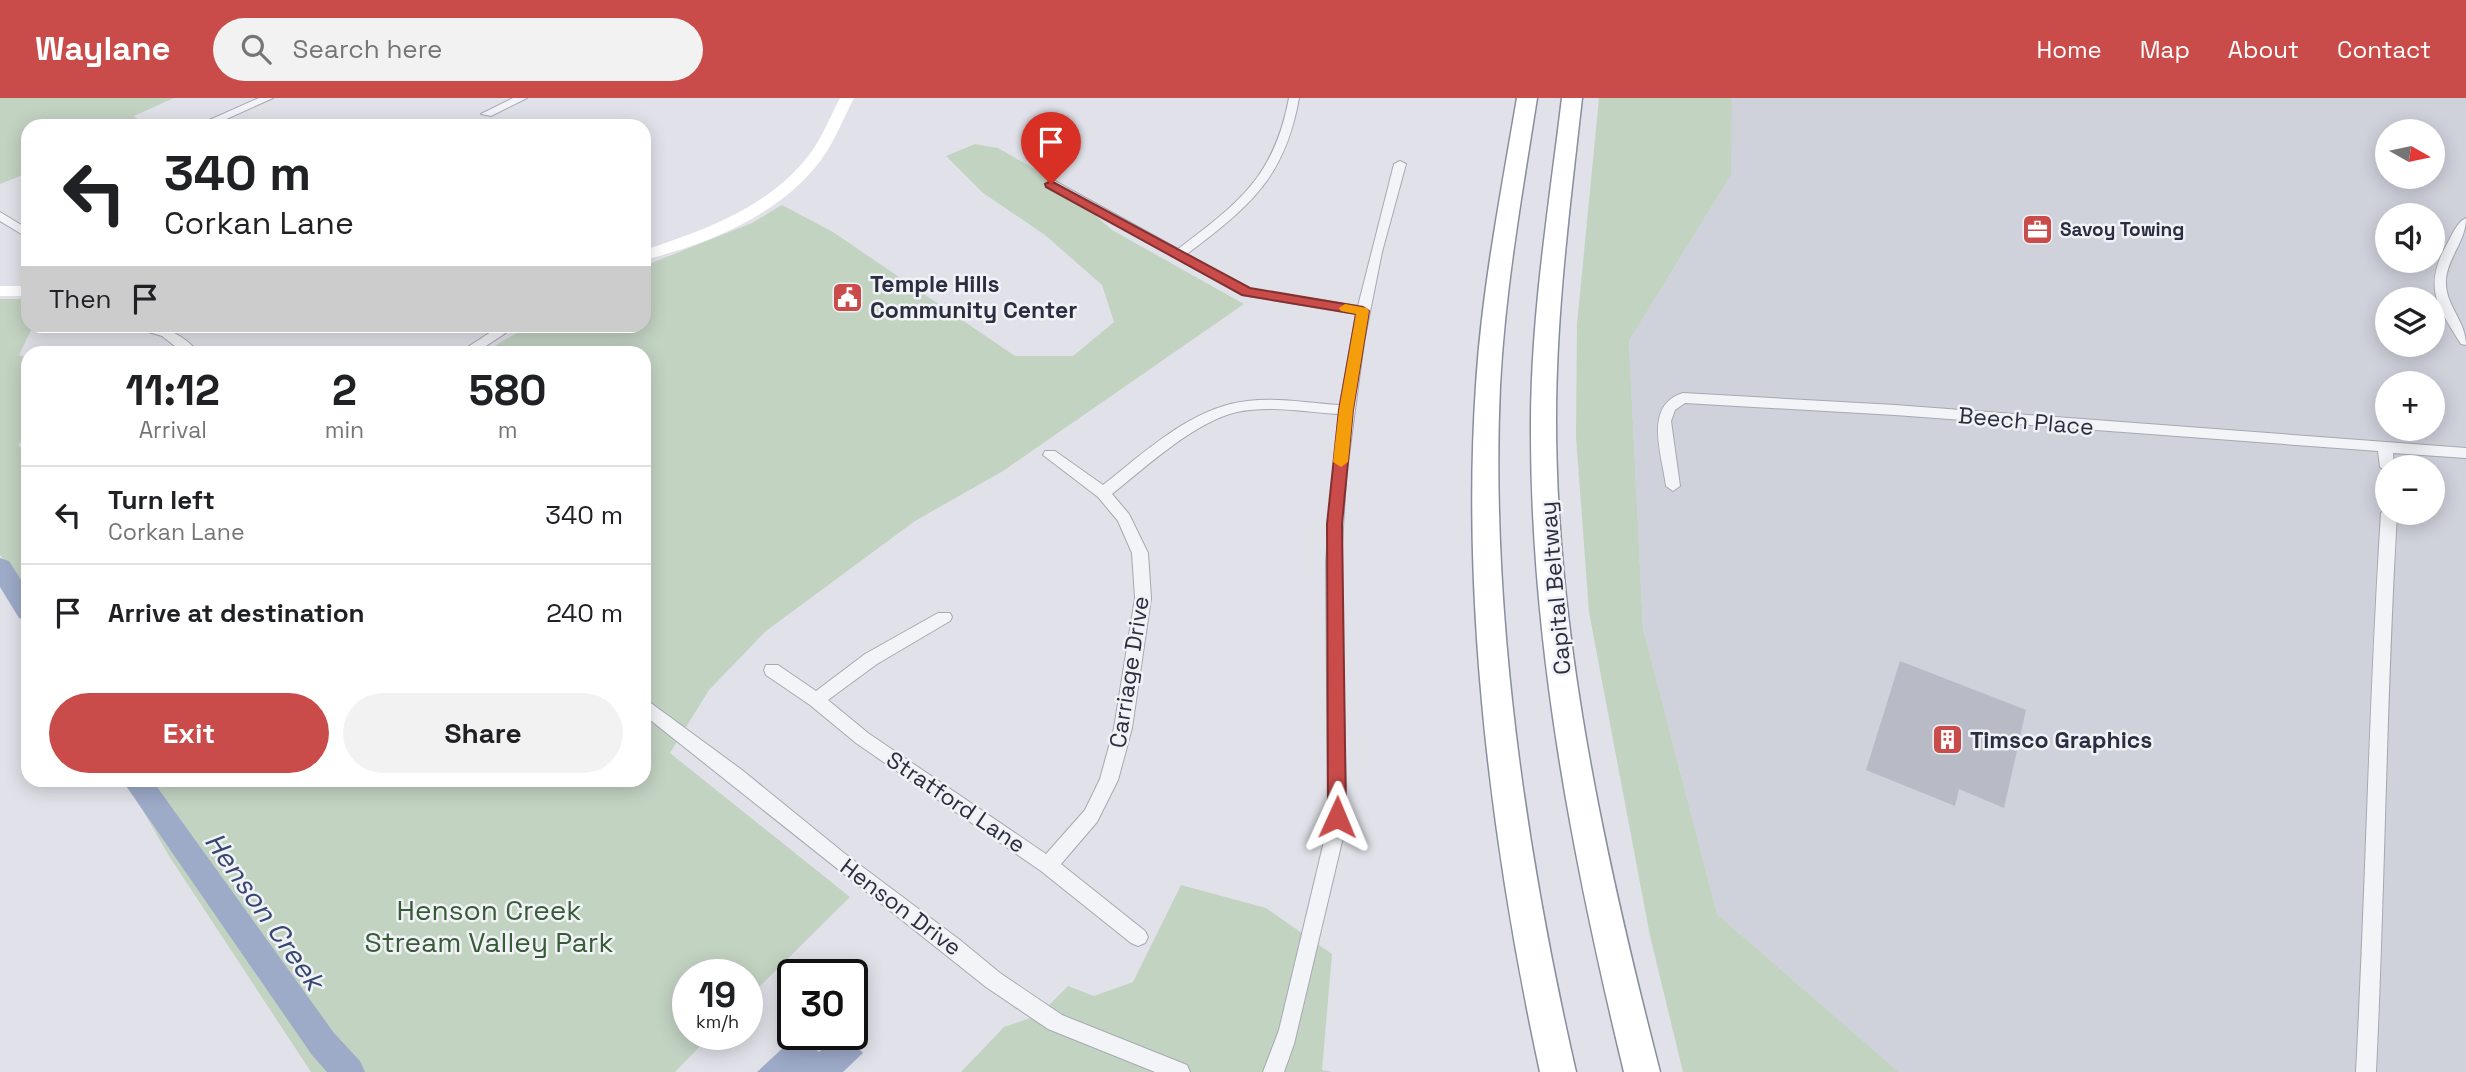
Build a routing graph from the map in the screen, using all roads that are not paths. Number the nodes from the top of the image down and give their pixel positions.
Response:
1 (268, 98) edge
2 (522, 98) edge
3 (848, 98) edge
4 (1294, 98) edge
5 (1527, 98) edge
6 (1572, 98) edge
7 (486, 114) dead end
8 (218, 119) edge
9 (1400, 164) dead end
10 (1051, 184) dead end
11 (0, 216) edge
12 (2466, 222) edge
13 (21, 230) edge
14 (651, 253) edge
15 (1179, 254) junction
16 (0, 291) edge
17 (21, 292) edge
18 (1363, 311) junction
19 (167, 333) edge
20 (498, 333) edge
21 (2466, 341) edge
22 (184, 346) edge
23 (476, 346) edge
24 (1346, 410) junction
25 (2385, 447) junction
26 (2466, 453) edge
27 (1050, 455) dead end
28 (2386, 455) edge
29 (1673, 486) dead end
30 (1103, 493) junction
31 (2388, 525) edge
32 (944, 617) dead end
33 (772, 670) dead end
34 (816, 700) junction
35 (651, 710) edge
36 (1048, 864) junction
37 (1138, 937) dead end
38 (1180, 1072) edge
39 (1273, 1072) edge
40 (1558, 1072) edge
41 (1642, 1072) edge
42 (2366, 1072) edge

1 - 8 street
2 - 7 street
3 - 14 main road
4 - 15 street
5 - 40 highway
6 - 41 highway, Capital Beltway
9 - 18 street
10 - 15 street
11 - 13 street
12 - 21 street
15 - 18 street
16 - 17 main road
18 - 24 street
19 - 22 street
20 - 23 street
24 - 30 street
24 - 39 street
25 - 26 street, Beech Place
25 - 28 street
25 - 29 street, Beech Place
27 - 30 street, Carriage Drive
30 - 36 street, Carriage Drive
31 - 42 street
32 - 34 street
33 - 34 street, Stratford Lane
34 - 36 street, Stratford Lane
35 - 38 street, Henson Drive
36 - 37 street, Stratford Lane

